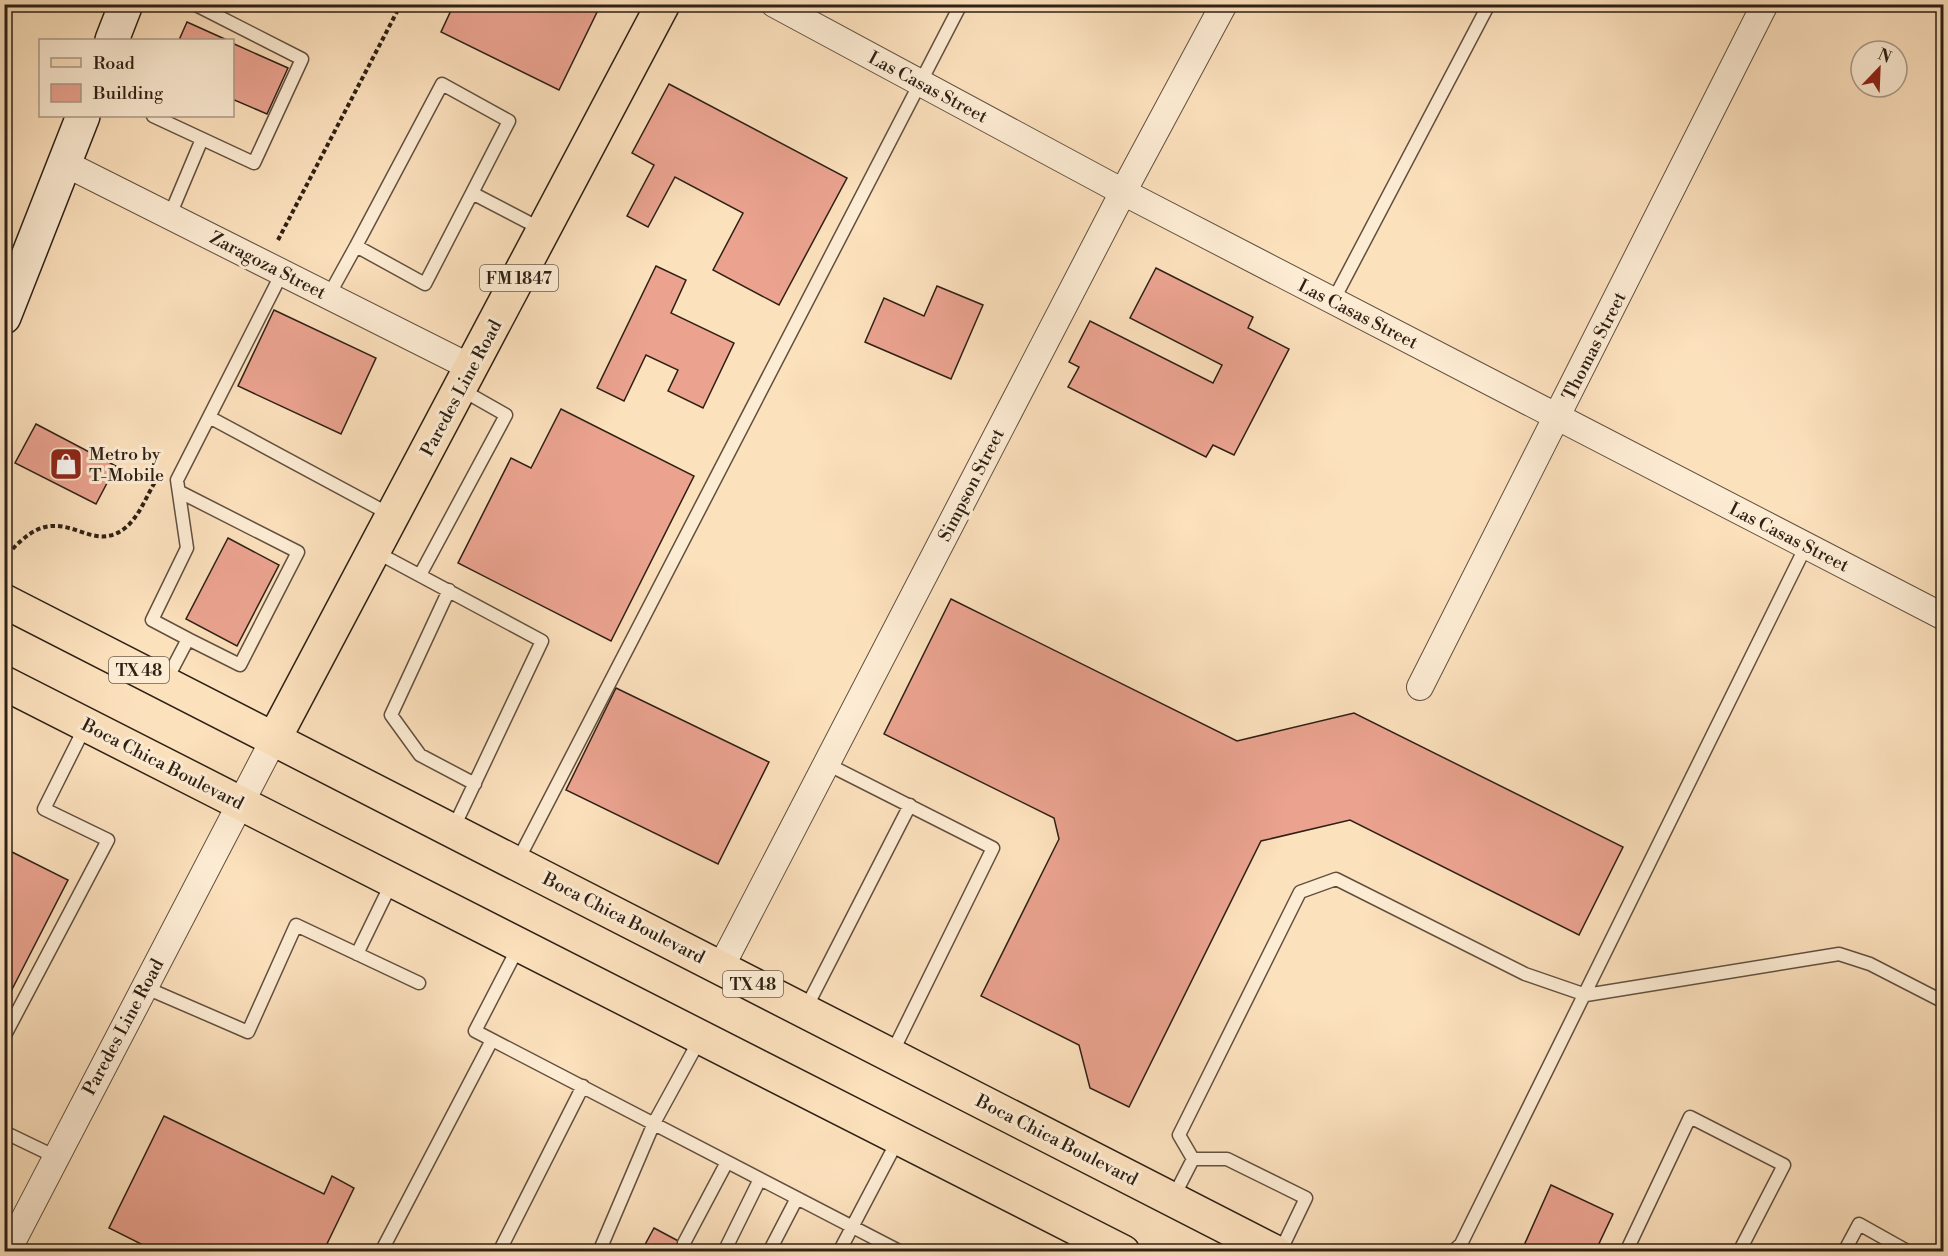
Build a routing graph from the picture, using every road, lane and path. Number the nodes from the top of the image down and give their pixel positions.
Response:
1 (126, 4) edge
2 (194, 4) edge
3 (401, 4) edge
4 (663, 4) edge
5 (774, 4) edge
6 (961, 4) edge
7 (1224, 4) edge
8 (1488, 4) edge
9 (1765, 4) edge
10 (112, 39) edge
11 (921, 83) junction
12 (82, 117) edge
13 (155, 117) edge
14 (202, 139) junction
15 (64, 163) junction
16 (1123, 192) junction
17 (472, 193) junction
18 (170, 215) junction
19 (544, 230) junction
20 (278, 240) dead end
21 (356, 246) junction
22 (283, 271) junction
23 (329, 295) junction
24 (1333, 301) junction
25 (4, 317) edge
26 (466, 378) junction
27 (209, 417) junction
28 (1558, 418) junction
29 (180, 492) junction
30 (393, 516) junction
31 (125, 528) dead end
32 (1806, 546) junction
33 (375, 551) junction
34 (4, 561) edge
35 (420, 575) junction
36 (449, 591) junction
37 (4, 601) edge
38 (1944, 617) edge
39 (188, 639) junction
40 (4, 683) edge
41 (164, 683) junction
42 (1420, 687) dead end
43 (86, 725) junction
44 (274, 740) junction
45 (827, 764) junction
46 (475, 784) junction
47 (240, 803) junction
48 (910, 805) junction
49 (453, 830) junction
50 (516, 863) junction
51 (393, 881) junction
52 (519, 945) junction
53 (357, 954) junction
54 (721, 967) junction
55 (419, 983) dead end
56 (144, 987) junction
57 (1586, 995) junction
58 (1944, 1002) edge
59 (805, 1011) junction
60 (4, 1037) edge
61 (701, 1037) junction
62 (492, 1040) junction
63 (891, 1055) junction
64 (583, 1086) junction
65 (654, 1123) junction
66 (4, 1132) edge
67 (899, 1138) junction
68 (56, 1157) junction
69 (1194, 1159) junction
70 (727, 1162) junction
71 (760, 1179) junction
72 (797, 1198) junction
73 (1173, 1199) junction
74 (852, 1226) junction
75 (684, 1243) dead end
76 (1105, 1247) edge
77 (7, 1251) edge
78 (381, 1251) edge
79 (499, 1251) edge
80 (599, 1251) edge
81 (723, 1251) edge
82 (769, 1251) edge
83 (839, 1251) edge
84 (901, 1251) edge
85 (1278, 1251) edge
86 (1452, 1251) edge
87 (1626, 1251) edge
88 (1739, 1251) edge
89 (1844, 1251) edge
90 (1910, 1251) edge

1 - 10 main road
2 - 14 lane
3 - 20 path
4 - 19 main road, Paredes Line Road / FM 1847
5 - 11 street, Las Casas Street
6 - 11 lane
7 - 16 street, Simpson Street
8 - 24 lane
9 - 28 street, Thomas Street
11 - 16 street, Las Casas Street
11 - 50 lane
12 - 15 main road
13 - 14 lane
14 - 18 lane
15 - 18 street, Zaragoza Street
15 - 25 main road
16 - 24 street, Las Casas Street
16 - 45 street, Simpson Street
17 - 19 lane
17 - 21 lane
17 - 21 lane
18 - 22 street, Zaragoza Street
19 - 26 main road, Paredes Line Road / FM 1847
21 - 23 lane
22 - 23 street, Zaragoza Street
22 - 27 lane
23 - 26 street, Zaragoza Street
24 - 28 street, Las Casas Street
26 - 30 main road, Paredes Line Road / FM 1847
26 - 35 lane
27 - 29 lane
27 - 30 lane
28 - 32 street, Las Casas Street
28 - 42 street, Thomas Street
29 - 39 lane
29 - 39 lane
30 - 33 main road, Paredes Line Road / FM 1847
31 - 34 path
32 - 38 street, Las Casas Street
32 - 57 lane
33 - 35 lane
33 - 44 main road, Paredes Line Road / FM 1847
35 - 36 lane
36 - 46 lane
36 - 46 lane
37 - 41 main road, Boca Chica Boulevard / TX 48
39 - 41 lane
40 - 43 main road, Boca Chica Boulevard
41 - 44 main road, Boca Chica Boulevard / TX 48
43 - 47 main road, Boca Chica Boulevard
43 - 60 lane
44 - 47 street, Paredes Line Road
44 - 49 main road, Boca Chica Boulevard / TX 48
45 - 48 lane
45 - 54 street, Simpson Street
46 - 49 lane
47 - 51 main road, Boca Chica Boulevard
47 - 56 street, Paredes Line Road
48 - 59 lane
48 - 63 lane
49 - 50 main road, Boca Chica Boulevard / TX 48
50 - 54 main road, Boca Chica Boulevard / TX 48
51 - 52 main road, Boca Chica Boulevard
51 - 53 lane
52 - 61 main road, Boca Chica Boulevard
52 - 62 lane
53 - 55 lane
53 - 56 lane
54 - 59 main road, Boca Chica Boulevard / TX 48
56 - 68 street, Paredes Line Road
57 - 58 lane
57 - 69 lane
57 - 86 lane
59 - 63 main road, Boca Chica Boulevard / TX 48
61 - 65 lane
61 - 67 main road, Boca Chica Boulevard
62 - 64 lane
62 - 78 lane
63 - 73 main road, Boca Chica Boulevard / TX 48
64 - 65 lane
64 - 79 lane
65 - 70 lane
65 - 80 lane
66 - 68 lane
67 - 74 lane
67 - 76 main road, Boca Chica Boulevard
68 - 77 street, Paredes Line Road
69 - 73 lane
69 - 85 lane
70 - 71 lane
70 - 75 lane
71 - 72 lane
71 - 81 lane
72 - 74 lane
72 - 82 lane
73 - 85 main road, Boca Chica Boulevard / TX 48
74 - 83 lane
74 - 84 lane
87 - 88 lane
89 - 90 lane

